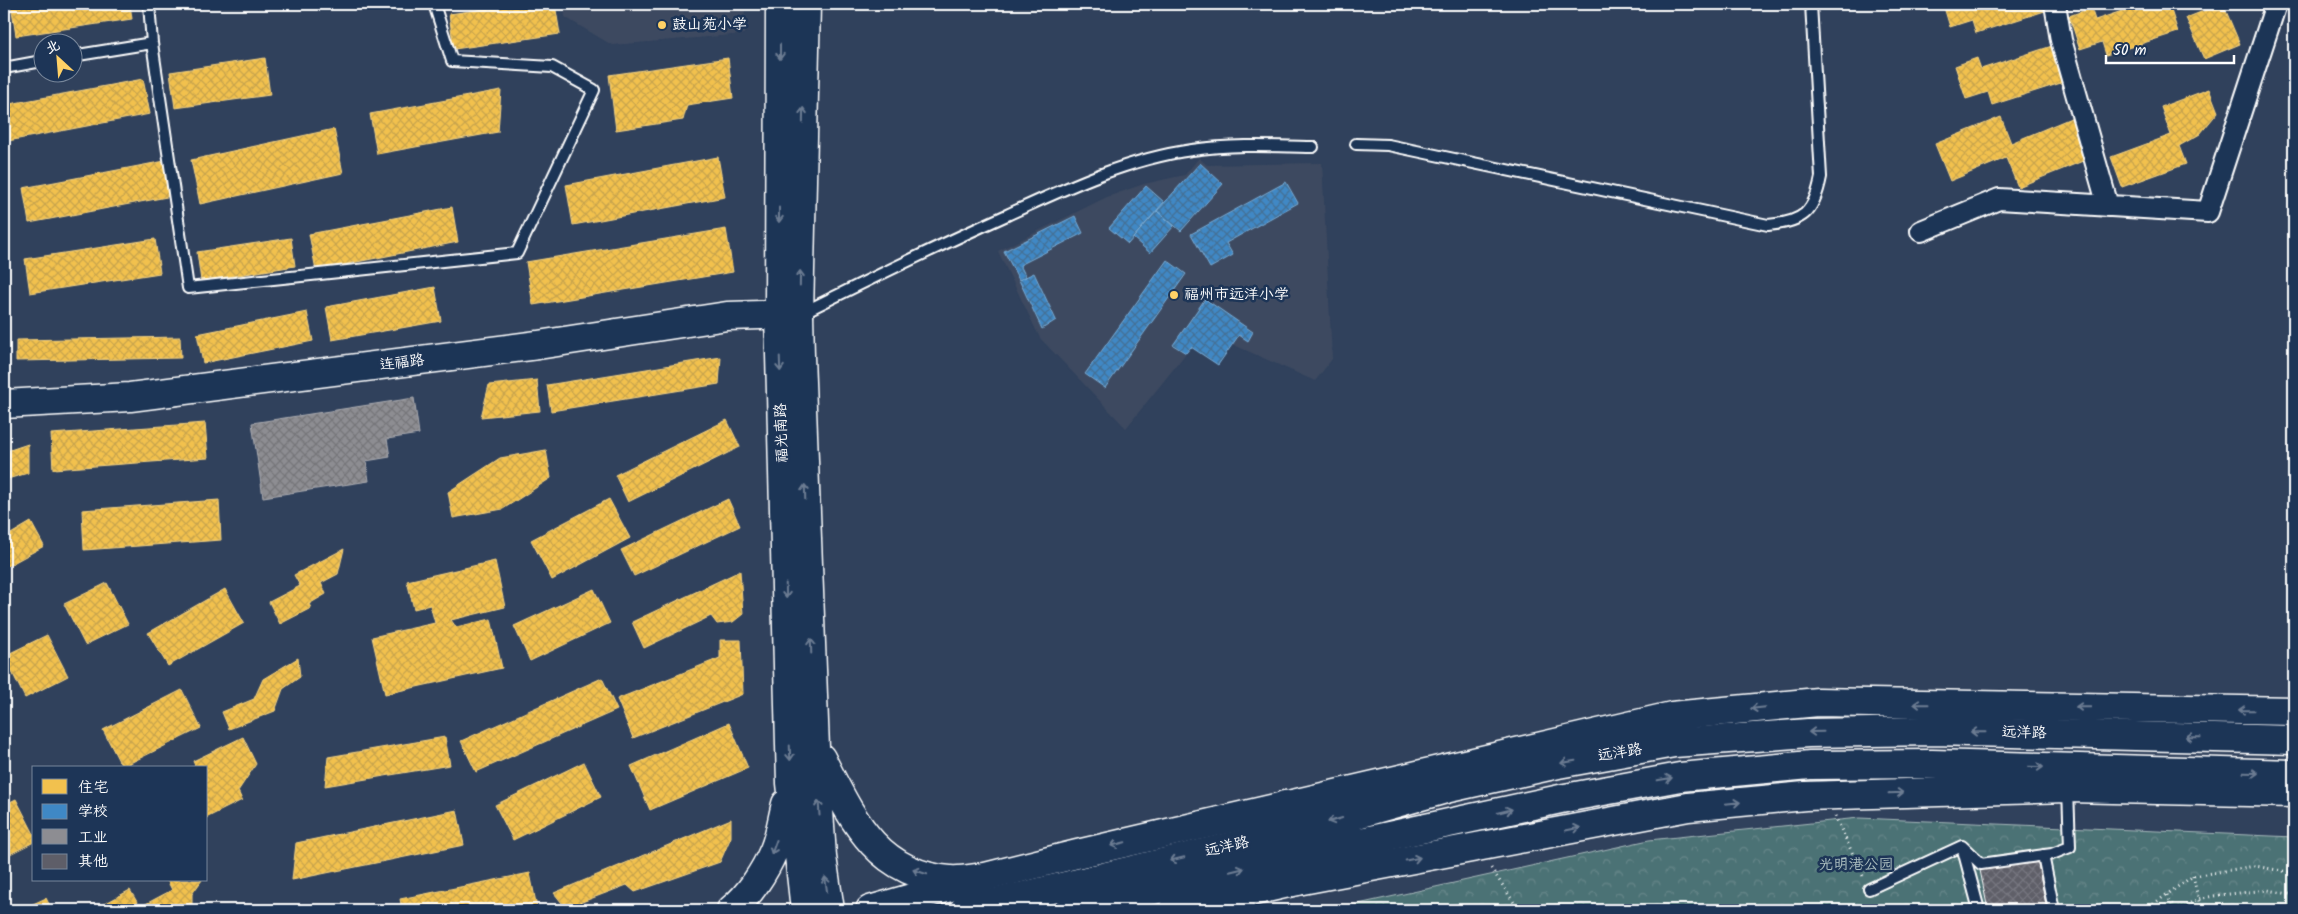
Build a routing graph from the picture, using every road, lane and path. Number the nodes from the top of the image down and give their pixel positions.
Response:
1 (149, 4) edge
2 (434, 4) edge
3 (780, 4) edge
4 (806, 4) edge
5 (1811, 4) edge
6 (2055, 4) edge
7 (2276, 4) edge
8 (152, 43) junction
9 (82, 54) edge
10 (32, 63) edge
11 (4, 68) edge
12 (1356, 144) dead end
13 (1313, 147) dead end
14 (2108, 206) junction
15 (1921, 231) dead end
16 (789, 315) junction
17 (4, 404) edge
18 (2294, 710) edge
19 (2294, 740) edge
20 (815, 748) junction
21 (2294, 774) edge
22 (791, 783) junction
23 (1449, 788) junction
24 (2068, 788) junction
25 (2294, 793) edge
26 (1285, 805) junction
27 (1834, 815) dead end
28 (1458, 822) junction
29 (1962, 846) junction
30 (2043, 855) junction
31 (810, 859) junction
32 (1491, 868) dead end
33 (2294, 873) edge
34 (2193, 876) junction
35 (985, 877) junction
36 (1297, 881) junction
37 (1869, 889) junction
38 (2167, 895) junction
39 (2294, 895) edge
40 (2198, 899) junction
41 (731, 910) edge
42 (805, 910) edge
43 (830, 910) edge
44 (870, 910) edge
45 (964, 910) edge
46 (1070, 910) edge
47 (1173, 910) edge
48 (1519, 910) edge
49 (1589, 910) edge
50 (1595, 910) edge
51 (1868, 910) edge
52 (1979, 910) edge
53 (2054, 910) edge
54 (2145, 910) edge
55 (2176, 910) edge
56 (2201, 910) edge

1 - 8 lane
2 - 8 lane
3 -> 16 main road, 福光南路
16 -> 4 main road, 福光南路
5 - 12 lane
6 - 14 street
7 - 14 street
8 - 9 lane
10 - 11 lane
13 - 16 lane
14 - 15 street
16 - 17 main road, 连福路
20 -> 16 main road, 福光南路
16 -> 22 main road, 福光南路
18 -> 26 main road
19 -> 23 main road, 远洋路
31 -> 20 main road, 福光南路
35 -> 20 main road
28 -> 21 main road, 远洋路
22 - 31 main road, 福光南路
22 -> 41 main road
23 - 26 main road
23 -> 45 main road, 远洋路
24 - 25 main road
24 - 30 lane
36 -> 24 main road
26 -> 35 main road
27 - 37 path
28 - 36 main road
46 -> 28 main road, 远洋路
29 - 30 lane
29 - 37 lane
29 - 52 lane
30 - 53 lane
31 - 42 main road
43 -> 31 main road
32 - 48 path
33 - 34 path
34 - 38 path
34 - 40 path
35 - 44 main road
36 - 47 main road
37 - 51 path
38 - 54 path
38 - 55 path
39 - 40 path
40 - 55 path
40 - 56 path
49 - 50 path

